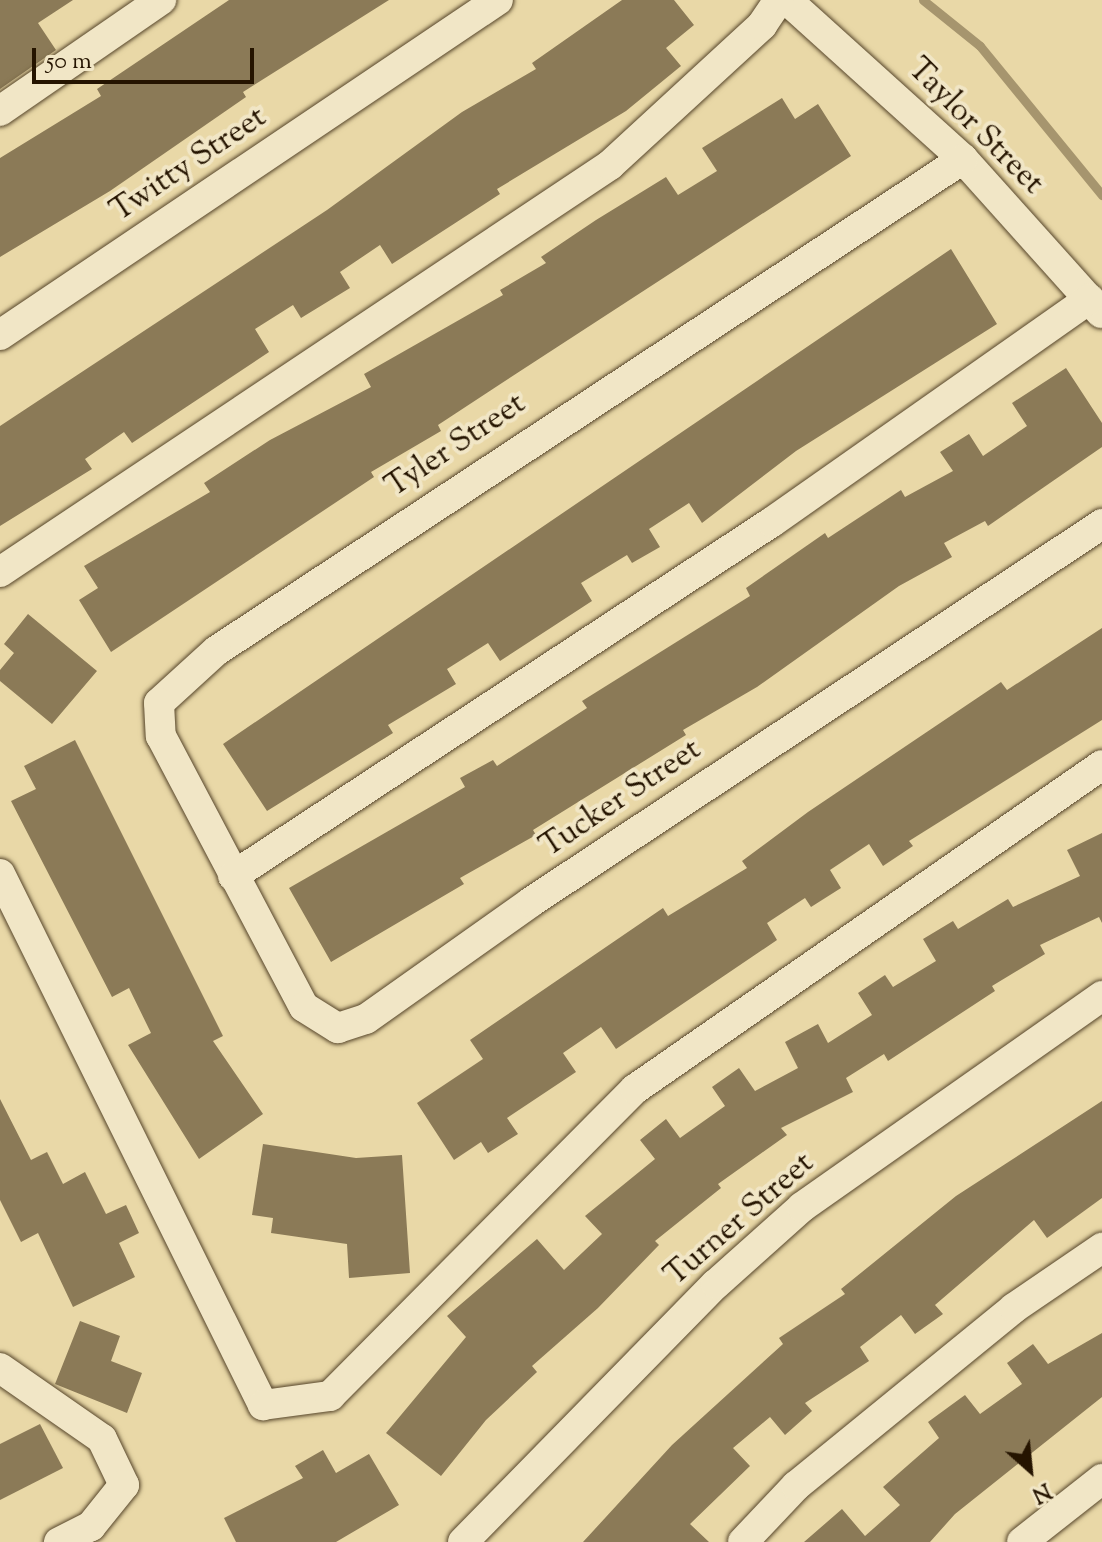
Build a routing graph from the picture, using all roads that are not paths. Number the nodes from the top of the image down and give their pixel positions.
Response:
1 (161, 0) edge
2 (498, 0) edge
3 (779, 0) edge
4 (787, 0) edge
5 (0, 111) edge
6 (963, 159) junction
7 (1096, 307) edge
8 (0, 335) edge
9 (1102, 524) edge
10 (0, 572) edge
11 (1102, 765) edge
12 (0, 874) edge
13 (233, 876) junction
14 (1102, 996) edge
15 (1102, 1248) edge
16 (0, 1368) edge
17 (1102, 1479) edge
18 (59, 1542) edge
19 (463, 1542) edge
20 (743, 1542) edge
21 (1022, 1542) edge

1 - 5 street
2 - 8 street, Twitty Street
3 - 10 street
4 - 6 street, Taylor Street
6 - 7 street, Taylor Street
6 - 13 street, Tyler Street
7 - 13 street
9 - 13 street, Tucker Street
11 - 12 street
14 - 19 street, Turner Street
15 - 20 street
16 - 18 street
17 - 21 street

